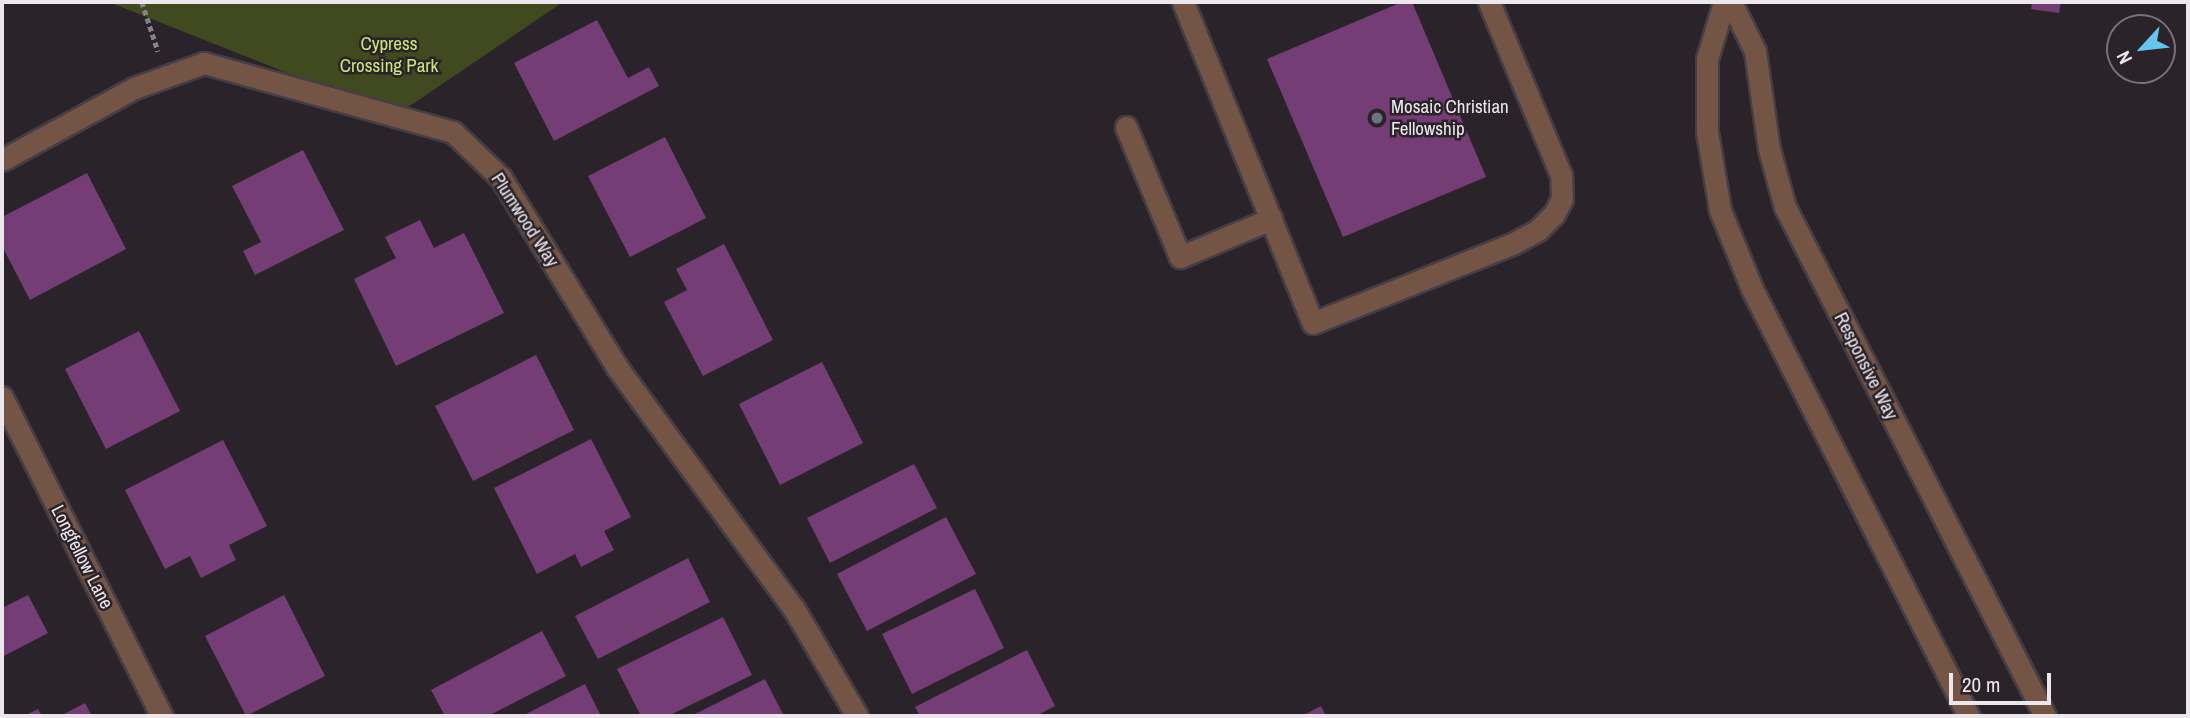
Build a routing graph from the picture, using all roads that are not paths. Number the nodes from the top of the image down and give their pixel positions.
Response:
1 (1183, 2) edge
2 (1489, 2) edge
3 (1724, 2) edge
4 (1731, 2) edge
5 (1126, 127) dead end
6 (2, 160) edge
7 (1271, 219) junction
8 (2, 397) edge
9 (162, 716) edge
10 (857, 716) edge
11 (1969, 716) edge
12 (2045, 716) edge

1 - 7 street
2 - 7 street
3 - 11 street
4 - 12 street, Responsive Way
5 - 7 street
6 - 10 street, Plumwood Way
8 - 9 street, Longfellow Lane

